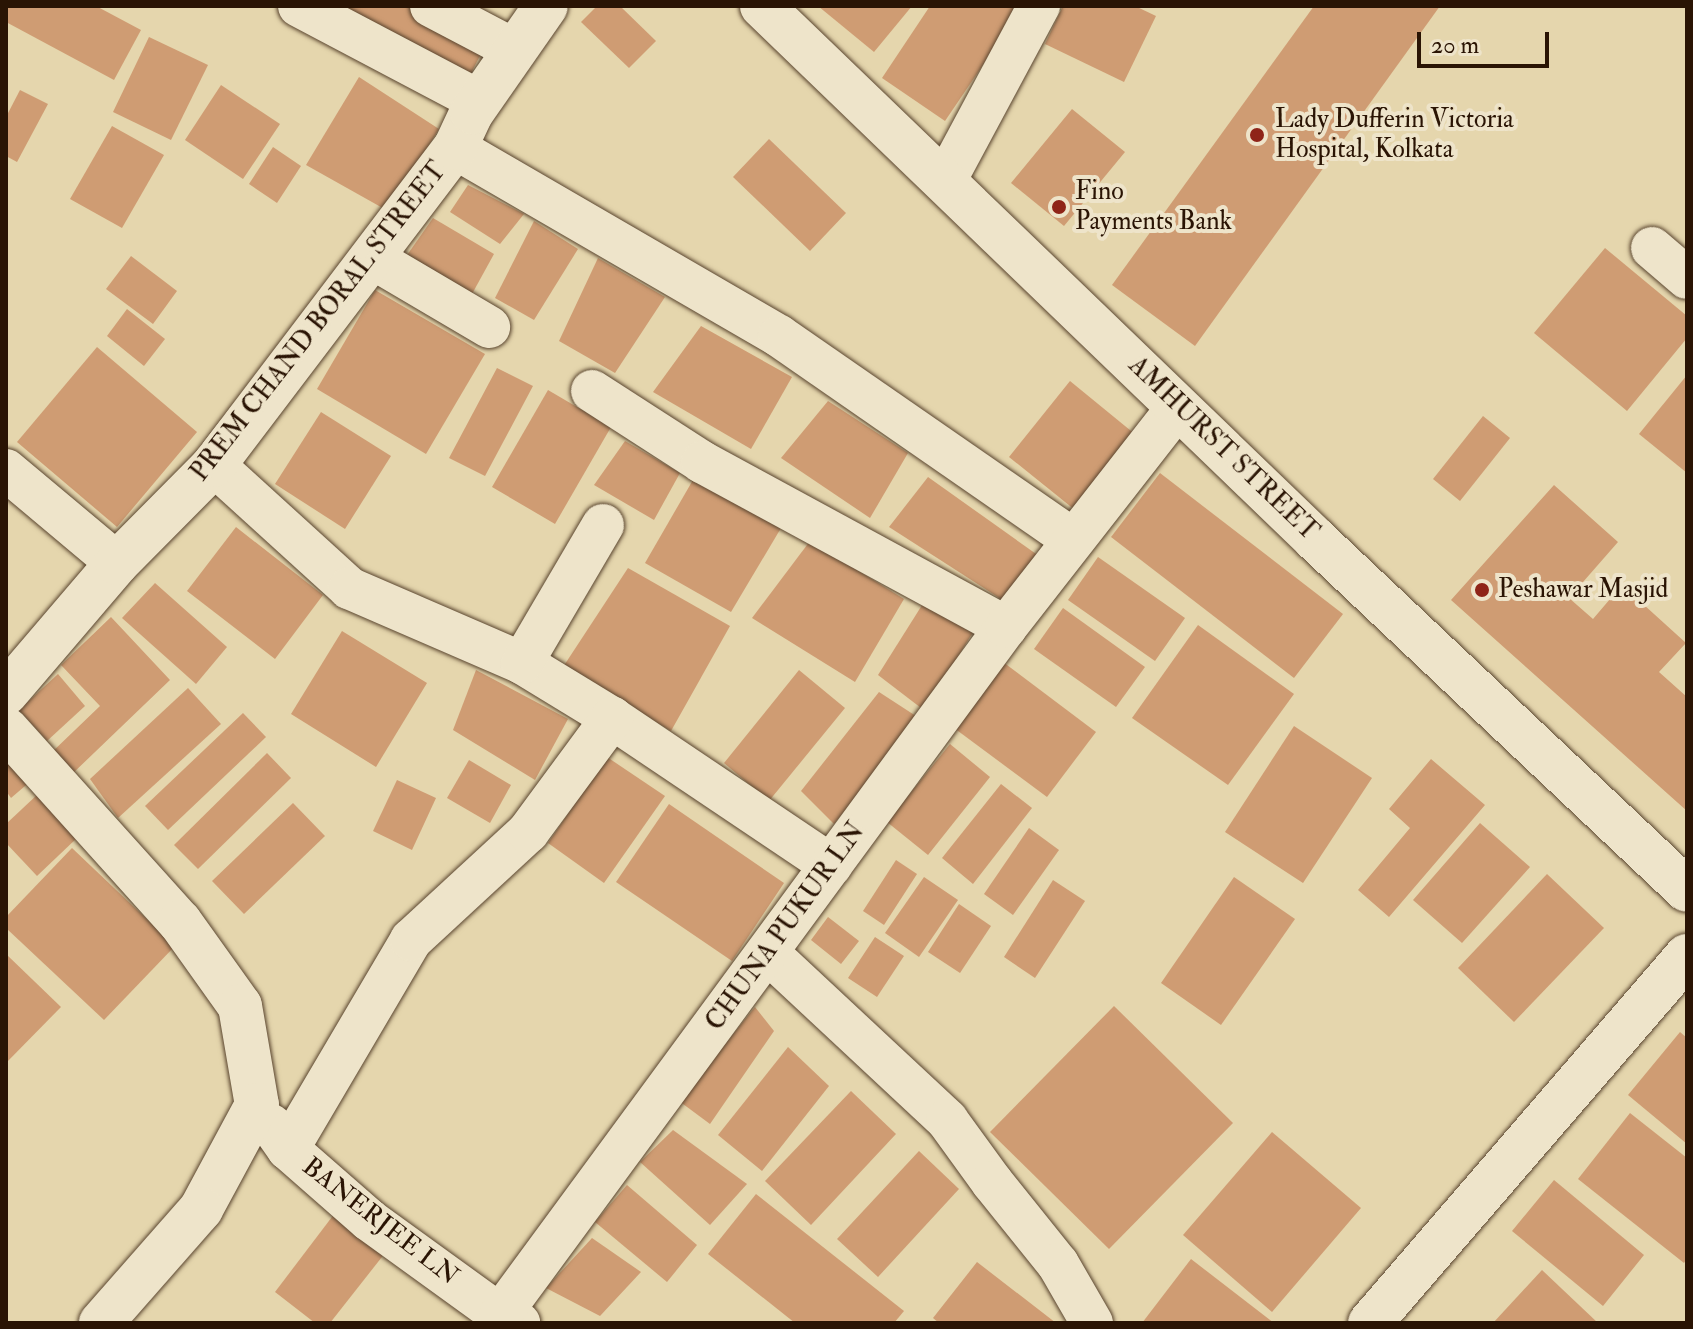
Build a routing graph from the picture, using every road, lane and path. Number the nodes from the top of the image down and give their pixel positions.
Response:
1 (299, 6) edge
2 (431, 6) edge
3 (546, 6) edge
4 (762, 6) edge
5 (1039, 6) edge
6 (513, 49) junction
7 (479, 101) junction
8 (455, 148) junction
9 (945, 181) junction
10 (1652, 248) dead end
11 (372, 258) junction
12 (1687, 278) edge
13 (489, 327) dead end
14 (592, 391) dead end
15 (1178, 407) junction
16 (214, 465) junction
17 (6, 470) edge
18 (603, 525) dead end
19 (1072, 539) junction
20 (117, 563) junction
21 (1006, 627) junction
22 (522, 663) junction
23 (6, 693) edge
24 (612, 718) junction
25 (6, 729) edge
26 (831, 865) junction
27 (1687, 890) edge
28 (768, 953) junction
29 (1687, 956) edge
30 (257, 1105) junction
31 (288, 1149) junction
32 (510, 1319) edge
33 (101, 1323) edge
34 (1092, 1323) edge
35 (1370, 1323) edge

1 - 7 street
2 - 6 street
3 - 6 main road, PREM CHAND BORAL STREET
4 - 9 main road, AMHURST STREET
5 - 9 street
6 - 7 main road, PREM CHAND BORAL STREET
7 - 8 main road, PREM CHAND BORAL STREET
8 - 11 main road, PREM CHAND BORAL STREET
8 - 19 street
9 - 15 main road, AMHURST STREET
10 - 12 street
11 - 13 street
11 - 16 main road, PREM CHAND BORAL STREET
14 - 21 street
15 - 19 street, CHUNA PUKUR LN
15 - 27 main road, AMHURST STREET
16 - 20 main road, PREM CHAND BORAL STREET
16 - 22 street
17 - 20 street
18 - 22 street
19 - 21 street, CHUNA PUKUR LN
20 - 23 main road, PREM CHAND BORAL STREET
21 - 26 street, CHUNA PUKUR LN
22 - 24 street
24 - 26 street
24 - 31 street
25 - 30 main road
26 - 28 street, CHUNA PUKUR LN
28 - 32 street, CHUNA PUKUR LN
28 - 34 street
29 - 35 main road
30 - 31 street, BANERJEE LN
30 - 33 main road
31 - 32 street, BANERJEE LN

